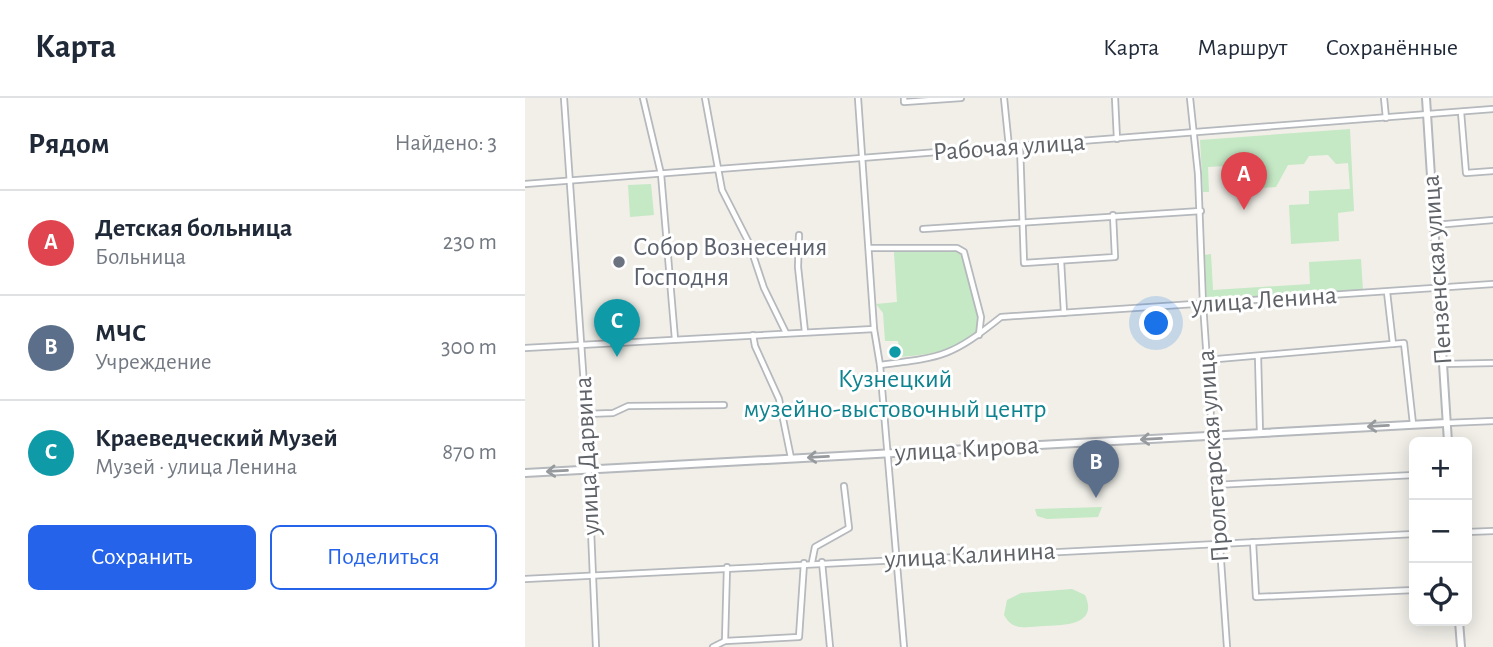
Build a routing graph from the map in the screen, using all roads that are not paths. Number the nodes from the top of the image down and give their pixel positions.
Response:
1 (564, 98) edge
2 (643, 98) edge
3 (705, 98) edge
4 (858, 98) edge
5 (904, 98) edge
6 (961, 98) edge
7 (1004, 98) edge
8 (1115, 98) edge
9 (1189, 98) edge
10 (1384, 98) edge
11 (1426, 98) edge
12 (1493, 109) edge
13 (1461, 112) junction
14 (1427, 115) junction
15 (1386, 118) junction
16 (1192, 133) junction
17 (1117, 139) junction
18 (1020, 146) junction
19 (1009, 147) junction
20 (863, 158) junction
21 (719, 169) junction
22 (1493, 171) edge
23 (661, 174) junction
24 (571, 180) junction
25 (525, 184) edge
26 (1201, 211) junction
27 (1113, 215) junction
28 (1493, 220) edge
29 (1023, 221) junction
30 (1434, 225) junction
31 (923, 229) dead end
32 (799, 235) dead end
33 (870, 248) junction
34 (1061, 261) junction
35 (1493, 284) edge
36 (1438, 287) junction
37 (1387, 292) junction
38 (1203, 304) junction
39 (1064, 313) junction
40 (874, 329) junction
41 (804, 332) junction
42 (786, 333) junction
43 (753, 335) junction
44 (979, 335) junction
45 (675, 339) junction
46 (1393, 344) junction
47 (581, 345) junction
48 (525, 348) edge
49 (1258, 356) junction
50 (1206, 360) junction
51 (1493, 363) edge
52 (1443, 364) junction
53 (880, 365) junction
54 (724, 405) dead end
55 (586, 414) junction
56 (1493, 421) edge
57 (1446, 423) junction
58 (1413, 424) junction
59 (1260, 433) junction
60 (1211, 435) junction
61 (1447, 437) edge
62 (887, 454) junction
63 (791, 458) junction
64 (589, 469) junction
65 (525, 473) edge
66 (1409, 475) edge
67 (1215, 485) junction
68 (844, 486) dead end
69 (1493, 531) edge
70 (1472, 532) edge
71 (1409, 534) edge
72 (1253, 542) junction
73 (1218, 543) junction
74 (897, 559) junction
75 (812, 562) junction
76 (822, 562) junction
77 (804, 563) junction
78 (727, 567) junction
79 (593, 575) junction
80 (525, 579) edge
81 (1409, 590) edge
82 (1459, 626) edge
83 (725, 641) junction
84 (597, 647) edge
85 (713, 647) edge
86 (830, 647) edge
87 (904, 647) edge
88 (1227, 647) edge
89 (1461, 647) edge

1 - 24 street, улица Дарвина
2 - 23 street
3 - 21 street
4 - 20 street
5 - 6 street
7 - 19 street
8 - 17 street
9 - 16 street, Пролетарская улица
10 - 15 street
11 - 14 street, Пензенская улица
12 - 13 street, Рабочая улица
13 - 14 street, Рабочая улица
13 - 22 street
14 - 15 street, Рабочая улица
14 - 30 street, Пензенская улица
15 - 16 street, Рабочая улица
16 - 17 street, Рабочая улица
16 - 26 street, Пролетарская улица
17 - 18 street, Рабочая улица
18 - 19 street, Рабочая улица
18 - 29 street
19 - 20 street, Рабочая улица
20 - 21 street, Рабочая улица
20 - 33 street
21 - 23 street, Рабочая улица
21 - 42 street
23 - 24 street, Рабочая улица
23 - 45 street
24 - 25 street, Рабочая улица
24 - 47 street, улица Дарвина
26 - 27 street
26 - 38 street, Пролетарская улица
27 - 29 street
27 - 34 street
28 - 30 street
29 - 31 street
29 - 34 street
30 - 36 street, Пензенская улица
32 - 41 street
33 - 40 street
33 - 44 street
34 - 39 street
35 - 36 street, улица Ленина
36 - 37 street, улица Ленина
36 - 52 street, Пензенская улица
37 - 38 street, улица Ленина
37 - 46 street
38 - 39 street, улица Ленина
38 - 50 street, Пролетарская улица
39 - 44 street, улица Ленина
40 - 41 street
40 - 53 street
41 - 42 street
42 - 43 street
43 - 45 street
43 - 63 street
44 - 53 street, улица Ленина
45 - 47 street
46 - 49 street
46 - 58 street
47 - 48 street
47 - 55 street, улица Дарвина
49 - 50 street
49 - 59 street
50 - 60 street, Пролетарская улица
51 - 52 street
52 - 57 street, Пензенская улица
53 - 62 street
54 - 55 street
55 - 64 street, улица Дарвина
56 - 57 street, улица Кирова
57 - 58 street, улица Кирова
57 - 61 street, Пензенская улица
58 -> 59 street, улица Кирова
59 - 60 street, улица Кирова
60 -> 62 street, улица Кирова
60 - 67 street, Пролетарская улица
62 -> 63 street, улица Кирова
62 - 74 street
63 - 64 street, улица Кирова
64 -> 65 street, улица Кирова
64 - 79 street, улица Дарвина
66 - 67 street
67 - 73 street, Пролетарская улица
68 - 75 street
69 - 70 street
71 - 72 street, улица Калинина
72 - 73 street, улица Калинина
72 - 81 street
73 - 74 street, улица Калинина
73 - 88 street, Пролетарская улица
74 - 76 street, улица Калинина
74 - 87 street
75 - 76 street, улица Калинина
75 - 77 street, улица Калинина
76 - 86 street
77 - 78 street, улица Калинина
77 - 83 street
78 - 79 street, улица Калинина
78 - 83 street
79 - 80 street, улица Калинина
79 - 84 street, улица Дарвина
82 - 89 street
83 - 85 street

